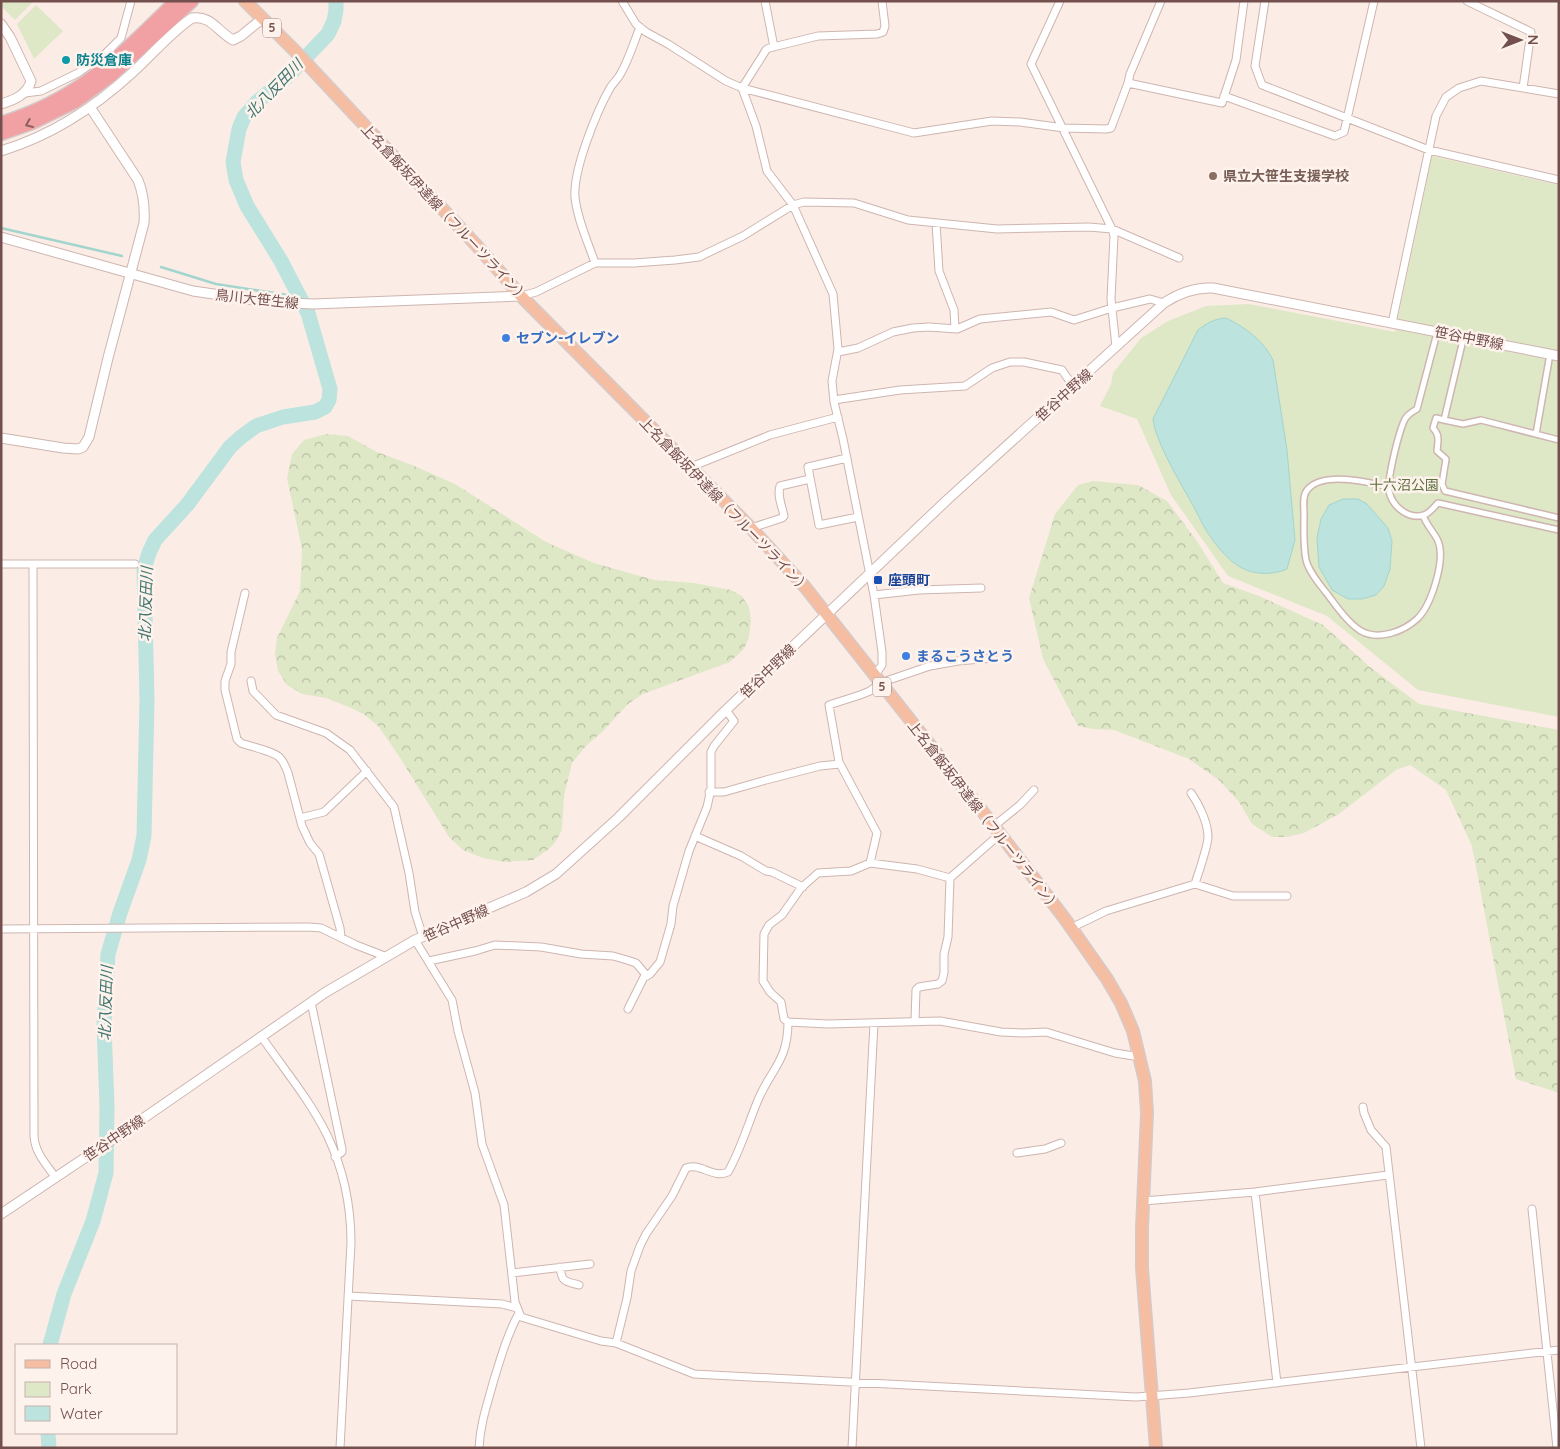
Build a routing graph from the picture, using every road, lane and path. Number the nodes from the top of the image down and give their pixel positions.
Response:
1 (131, 1) edge
2 (176, 1) edge
3 (192, 1) edge
4 (245, 1) edge
5 (622, 1) edge
6 (765, 1) edge
7 (882, 1) edge
8 (1060, 1) edge
9 (1160, 1) edge
10 (1244, 1) edge
11 (1265, 1) edge
12 (1374, 1) edge
13 (1467, 1) edge
14 (262, 18) junction
15 (1, 24) edge
16 (640, 27) junction
17 (774, 47) junction
18 (1128, 83) junction
19 (742, 88) junction
20 (1523, 88) junction
21 (25, 93) junction
22 (1559, 94) edge
23 (1224, 96) junction
24 (1, 104) edge
25 (90, 107) junction
26 (1348, 119) junction
27 (1, 123) edge
28 (1064, 128) junction
29 (1, 134) edge
30 (1429, 150) junction
31 (1, 152) edge
32 (1559, 180) edge
33 (793, 205) junction
34 (936, 223) junction
35 (1112, 229) junction
36 (1, 237) edge
37 (1179, 258) dead end
38 (595, 263) junction
39 (130, 274) junction
40 (521, 296) junction
41 (1164, 303) junction
42 (1112, 308) junction
43 (1392, 323) junction
44 (955, 329) junction
45 (1116, 347) junction
46 (838, 352) junction
47 (1554, 355) edge
48 (1073, 386) junction
49 (834, 400) junction
50 (838, 417) junction
51 (1444, 420) junction
52 (1536, 434) junction
53 (1, 438) edge
54 (1559, 440) edge
55 (847, 458) junction
56 (691, 467) junction
57 (810, 480) junction
58 (1388, 487) junction
59 (1423, 515) junction
60 (858, 517) junction
61 (1559, 518) edge
62 (751, 528) junction
63 (1559, 530) edge
64 (1, 564) edge
65 (135, 564) dead end
66 (33, 565) junction
67 (870, 574) junction
68 (981, 588) dead end
69 (245, 593) dead end
70 (874, 595) junction
71 (827, 614) junction
72 (993, 658) dead end
73 (877, 679) junction
74 (252, 681) dead end
75 (726, 710) junction
76 (840, 764) junction
77 (367, 771) junction
78 (1034, 790) dead end
79 (710, 792) junction
80 (1191, 792) dead end
81 (300, 818) junction
82 (997, 830) junction
83 (695, 836) junction
84 (870, 864) junction
85 (950, 878) junction
86 (1195, 884) junction
87 (803, 887) junction
88 (1288, 896) dead end
89 (1071, 928) junction
90 (1, 929) edge
91 (34, 929) junction
92 (341, 937) junction
93 (419, 939) junction
94 (387, 957) junction
95 (428, 961) junction
96 (647, 976) junction
97 (311, 1002) junction
98 (628, 1008) dead end
99 (915, 1021) junction
100 (788, 1022) junction
101 (874, 1023) junction
102 (261, 1036) junction
103 (1140, 1057) junction
104 (1363, 1107) dead end
105 (1061, 1143) dead end
106 (1017, 1153) dead end
107 (335, 1157) junction
108 (1388, 1175) junction
109 (56, 1178) junction
110 (1256, 1192) junction
111 (1143, 1202) junction
112 (1532, 1209) dead end
113 (1, 1214) edge
114 (590, 1264) dead end
115 (560, 1267) junction
116 (512, 1272) junction
117 (579, 1285) dead end
118 (348, 1296) junction
119 (518, 1311) junction
120 (616, 1344) junction
121 (1559, 1350) edge
122 (1546, 1352) junction
123 (1412, 1367) junction
124 (855, 1383) junction
125 (1276, 1383) junction
126 (1151, 1397) junction
127 (340, 1448) edge
128 (479, 1448) edge
129 (852, 1448) edge
130 (1156, 1448) edge
131 (1421, 1448) edge
132 (1557, 1448) edge

1 - 21 street
2 - 27 highway
3 -> 29 highway
4 - 14 main road, 上名倉飯坂伊達線（フルーツライン） / 5
5 - 16 street
6 - 17 street
7 - 17 street
8 - 28 street
9 - 18 street
10 - 23 street
11 - 26 street
12 - 26 street
13 - 20 street
14 - 25 street
14 - 40 main road, 上名倉飯坂伊達線（フルーツライン） / 5
15 - 21 street
16 - 19 street
16 - 38 street
17 - 19 street
18 - 23 street
18 - 28 street
19 - 28 street
19 - 33 street
20 - 22 street
20 - 30 street
21 - 24 street
23 - 26 street
25 - 31 street
25 - 39 street
26 - 30 street
28 - 35 street
30 - 32 street
30 - 43 street
33 - 34 street
33 - 38 street
33 - 46 street
34 - 35 street
34 - 44 street
35 - 37 street
35 - 42 street
36 - 39 street, 鳥川大笹生線
38 - 40 street
39 - 40 street, 鳥川大笹生線
39 - 53 street
40 - 56 main road, 上名倉飯坂伊達線（フルーツライン） / 5
41 - 42 street
41 - 43 street, 笹谷中野線
41 - 45 street, 笹谷中野線
42 - 44 street
42 - 45 street
43 - 47 street, 笹谷中野線
44 - 46 street
45 - 48 street, 笹谷中野線
46 - 49 street
47 - 52 street
48 - 49 street
48 - 67 street, 笹谷中野線
49 - 50 street
50 - 55 street
50 - 56 street
51 - 52 street
51 - 58 street
51 - 61 street
52 - 54 street
55 - 57 street
55 - 60 street
56 - 62 main road, 上名倉飯坂伊達線（フルーツライン） / 5
57 - 60 street
57 - 62 street
58 - 59 street
58 - 59 street
59 - 63 street
60 - 67 street
62 - 71 main road, 上名倉飯坂伊達線（フルーツライン） / 5
64 - 66 street
65 - 66 street
66 - 91 street
67 - 70 street
67 - 71 street, 笹谷中野線
68 - 70 street
69 - 81 street
70 - 73 street
71 - 73 main road, 上名倉飯坂伊達線（フルーツライン） / 5
71 - 75 street, 笹谷中野線
72 - 73 street
73 - 76 street
73 - 82 main road, 上名倉飯坂伊達線（フルーツライン） / 5
74 - 77 street
75 - 79 street
75 - 93 street, 笹谷中野線
76 - 79 street
76 - 84 street
77 - 81 street
77 - 93 street
78 - 82 street
79 - 83 street
80 - 86 street
81 - 92 street
82 - 85 street
82 - 89 main road, 上名倉飯坂伊達線（フルーツライン） / 5
83 - 87 street
83 - 96 street
84 - 85 street
84 - 87 street
85 - 99 street
86 - 88 street
86 - 89 street
87 - 100 street
89 - 103 main road, 上名倉飯坂伊達線（フルーツライン） / 5
90 - 91 street
91 - 92 street
91 - 109 street
92 - 94 street
93 - 94 street, 笹谷中野線
93 - 95 street
94 - 97 street, 笹谷中野線
95 - 96 street
95 - 116 street
96 - 98 street
97 - 102 street, 笹谷中野線
97 - 107 street
99 - 101 street
99 - 103 street
100 - 101 street
100 - 120 street
101 - 124 street
102 - 107 street
102 - 109 street, 笹谷中野線
103 - 111 main road, 上名倉飯坂伊達線（フルーツライン） / 5
104 - 108 street
105 - 106 street
107 - 118 street
108 - 110 street
108 - 123 street
109 - 113 street, 笹谷中野線
110 - 111 street
110 - 125 street
111 - 126 main road, 上名倉飯坂伊達線（フルーツライン） / 5
112 - 122 street
114 - 115 street
115 - 116 street
115 - 117 street
116 - 119 street
118 - 119 street
118 - 127 street
119 - 120 street
119 - 128 street
120 - 124 street
121 - 122 street
122 - 123 street
122 - 132 street
123 - 125 street
123 - 131 street
124 - 126 street
124 - 129 street
125 - 126 street
126 - 130 main road, 上名倉飯坂伊達線（フルーツライン） / 5

